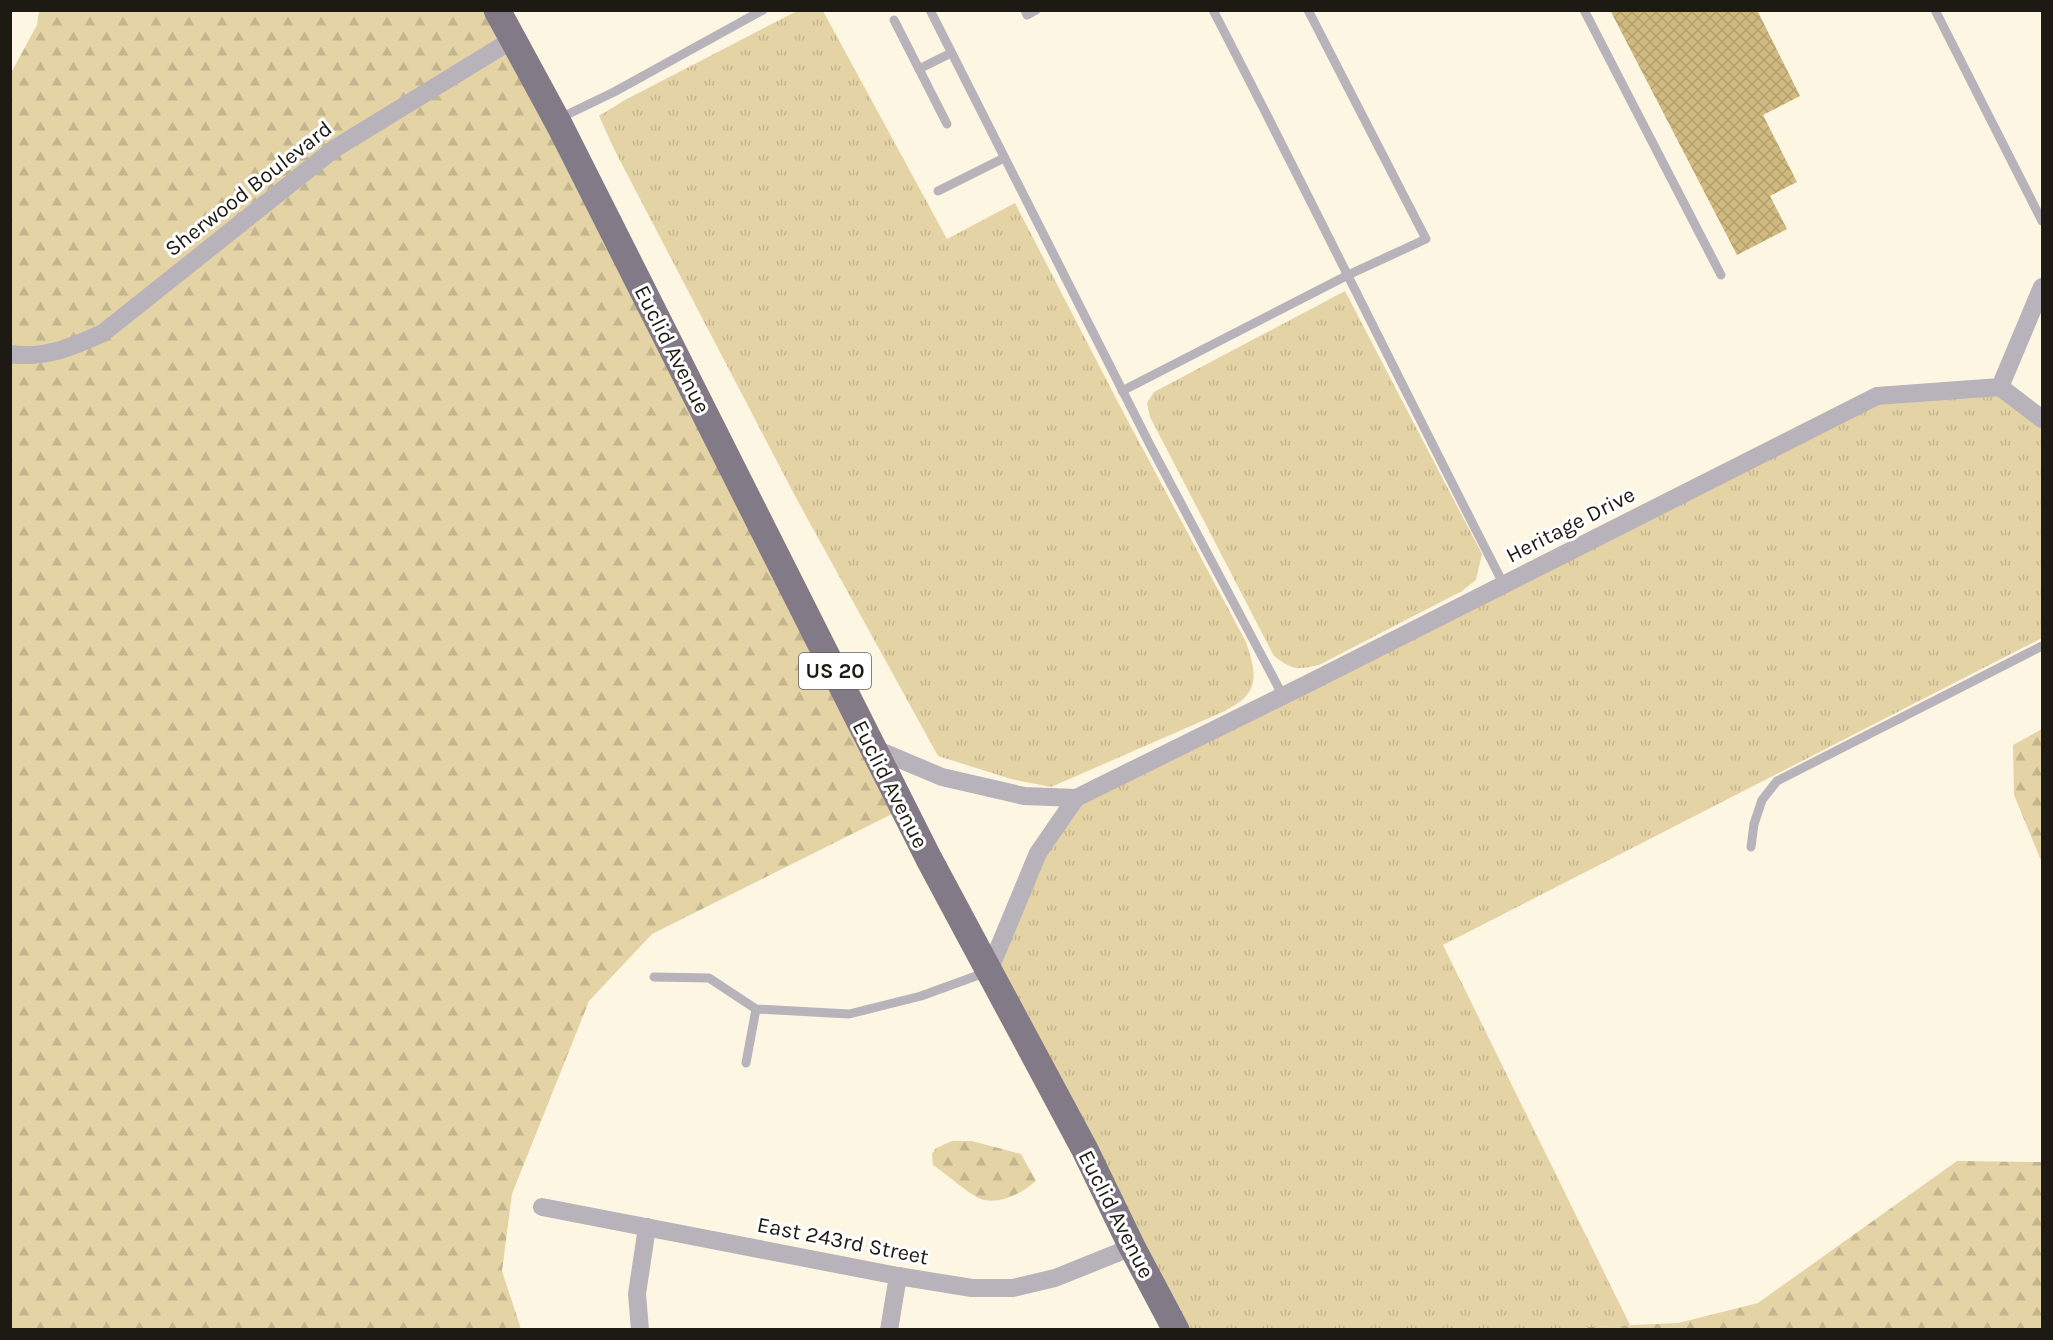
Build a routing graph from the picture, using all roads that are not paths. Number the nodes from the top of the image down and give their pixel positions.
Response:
1 (496, 10) edge
2 (763, 10) edge
3 (930, 10) edge
4 (1025, 10) edge
5 (1036, 10) edge
6 (1214, 10) edge
7 (1308, 10) edge
8 (1584, 10) edge
9 (1935, 10) edge
10 (894, 20) dead end
11 (512, 40) junction
12 (951, 53) junction
13 (919, 69) junction
14 (556, 120) junction
15 (947, 124) dead end
16 (1004, 158) junction
17 (938, 191) dead end
18 (2043, 221) edge
19 (1348, 275) junction
20 (1721, 276) dead end
21 (2043, 287) edge
22 (2038, 305) edge
23 (10, 354) edge
24 (2000, 387) junction
25 (1122, 391) junction
26 (2043, 419) edge
27 (1504, 585) junction
28 (2043, 646) edge
29 (1283, 696) junction
30 (873, 748) junction
31 (1076, 798) junction
32 (1751, 847) dead end
33 (989, 971) junction
34 (654, 977) dead end
35 (756, 1009) junction
36 (746, 1063) dead end
37 (542, 1207) dead end
38 (647, 1227) junction
39 (1132, 1247) junction
40 (898, 1276) junction
41 (640, 1329) edge
42 (889, 1329) edge
43 (1176, 1329) edge

1 - 11 main road, Euclid Avenue / US 20
2 - 14 lane
3 - 12 lane
4 - 5 lane
6 - 19 lane
7 - 19 lane
8 - 20 lane
9 - 18 lane
10 - 13 lane
11 - 14 main road, Euclid Avenue / US 20
11 - 23 street, Sherwood Boulevard
12 - 13 lane
12 - 16 lane
13 - 15 lane
14 - 30 main road, Euclid Avenue / US 20
16 - 17 lane
16 - 25 lane
19 - 25 lane
19 - 27 lane
21 - 22 street
22 - 24 street
24 - 26 street
24 - 27 street, Heritage Drive
25 - 29 lane
27 - 29 street, Heritage Drive
28 - 32 lane
29 - 31 street, Heritage Drive
30 - 31 street, Heritage Drive
30 - 33 main road, Euclid Avenue / US 20
31 - 33 street, Heritage Drive
33 - 35 lane
33 - 39 main road, Euclid Avenue / US 20
34 - 35 lane
35 - 36 lane
37 - 38 street, East 243rd Street
38 - 40 street, East 243rd Street
38 - 41 street
39 - 40 street, East 243rd Street
39 - 43 main road, Euclid Avenue / US 20
40 - 42 street

